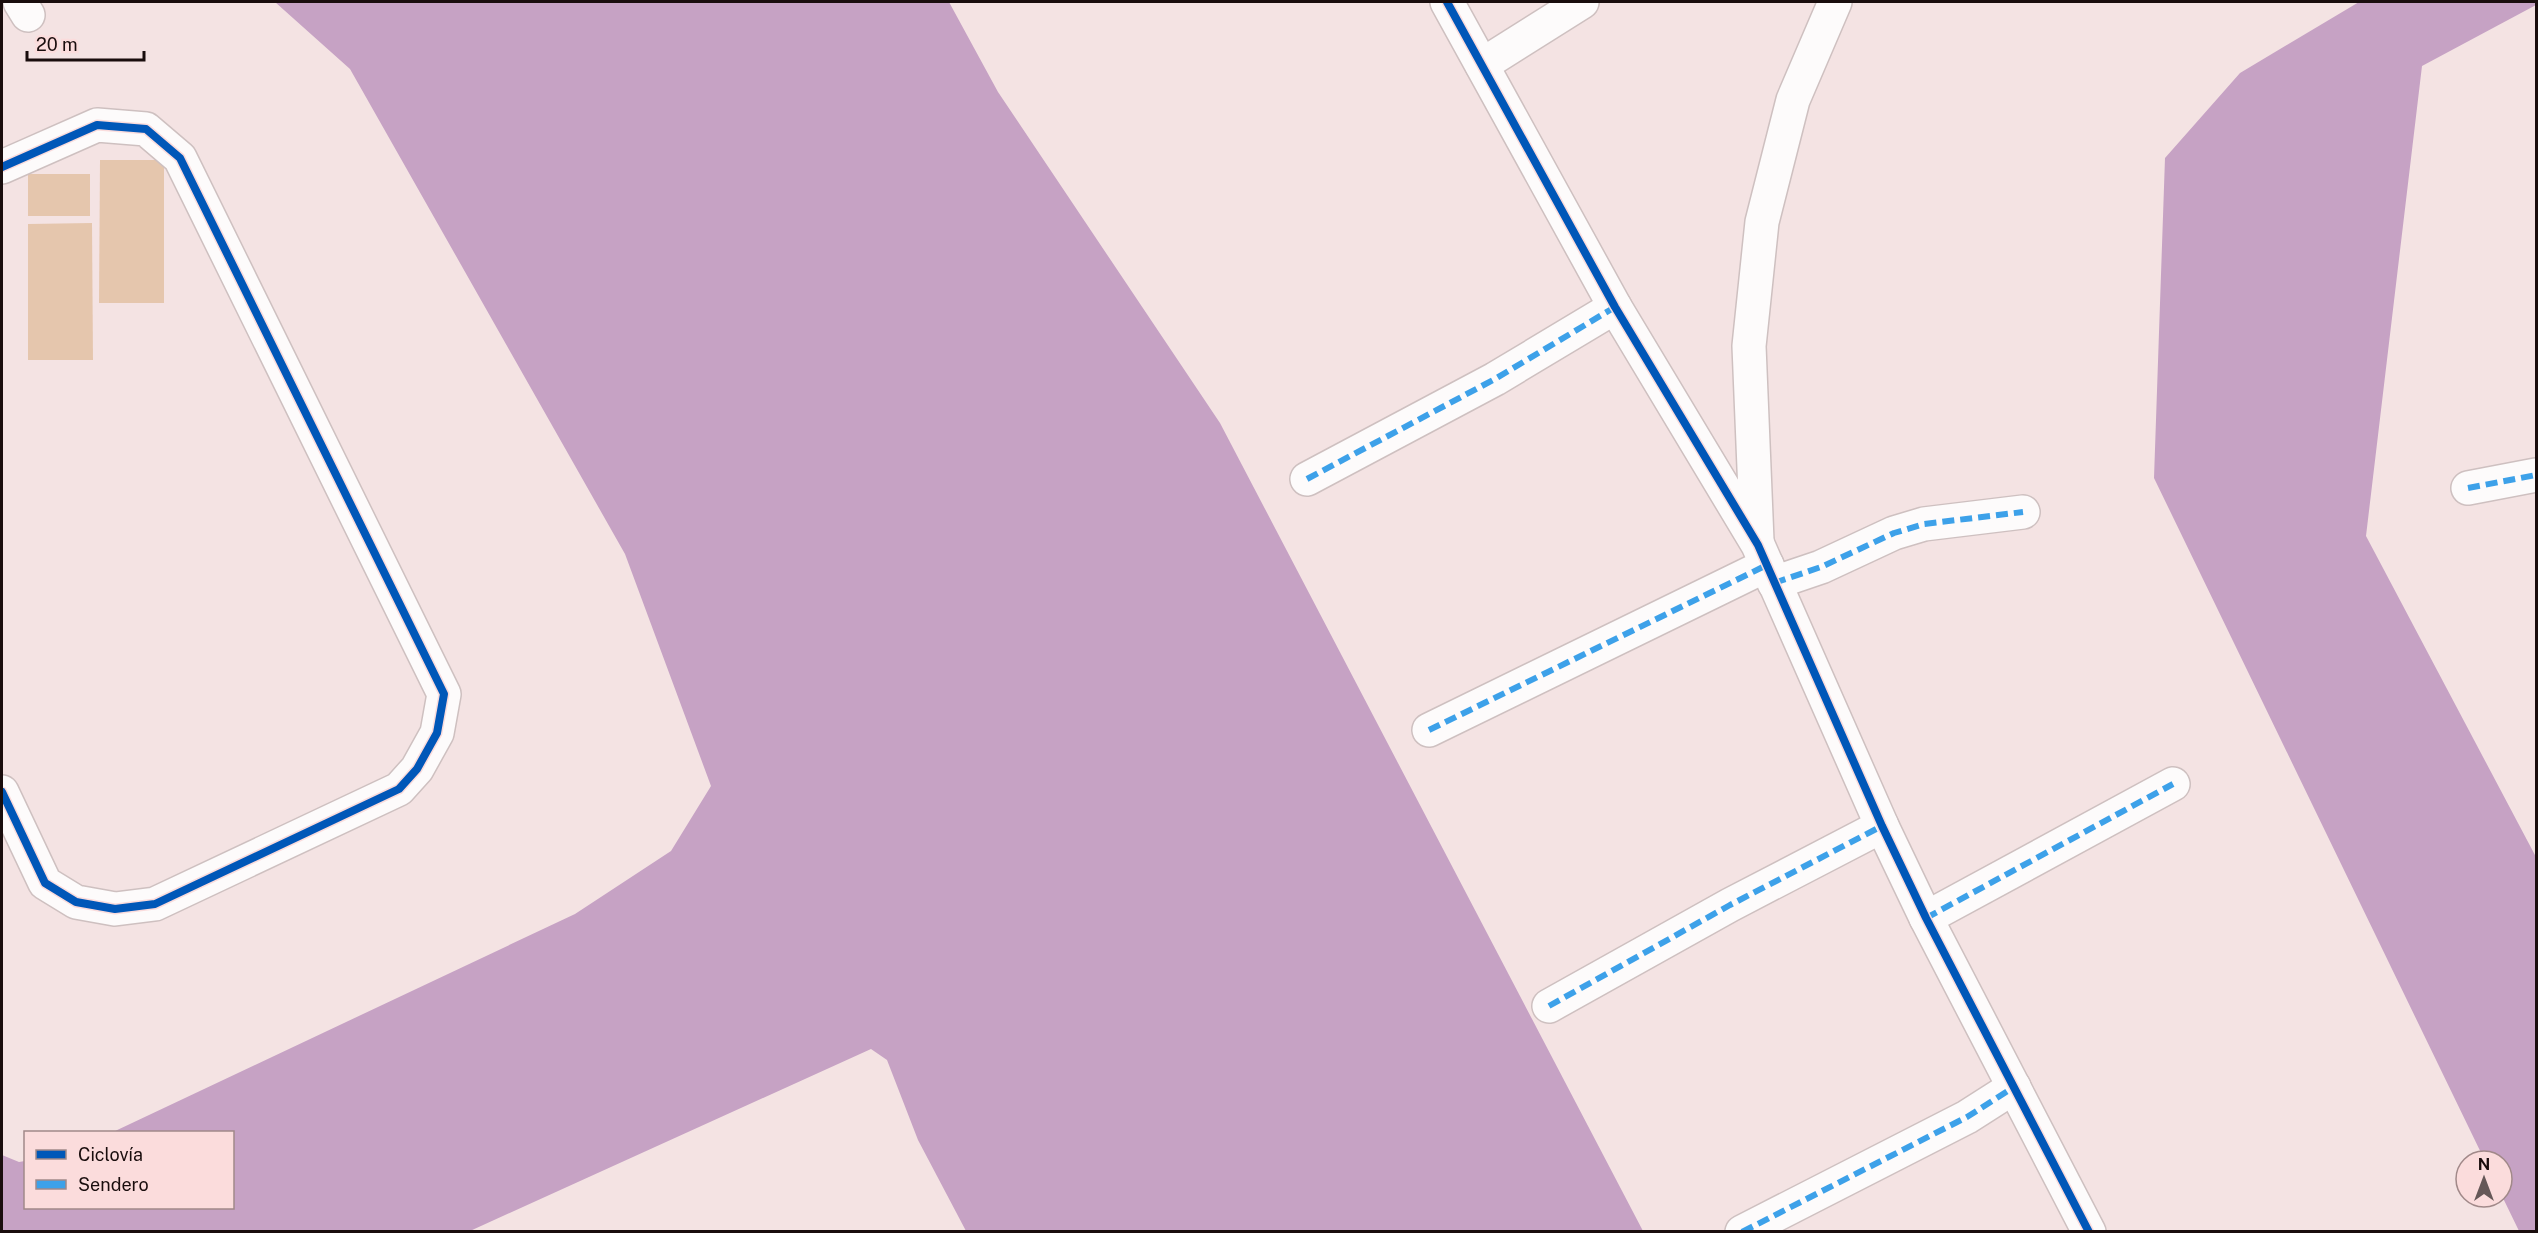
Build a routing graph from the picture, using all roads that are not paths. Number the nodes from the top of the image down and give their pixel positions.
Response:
1 (1447, 2) edge
2 (1582, 2) edge
3 (1835, 2) edge
4 (1482, 65) junction
5 (2, 167) edge
6 (1615, 307) junction
7 (2536, 475) edge
8 (1307, 479) dead end
9 (2468, 488) dead end
10 (2023, 512) dead end
11 (1766, 564) junction
12 (1429, 730) dead end
13 (2173, 784) dead end
14 (2, 792) edge
15 (1882, 826) junction
16 (1926, 918) junction
17 (1549, 1006) dead end
18 (2014, 1087) junction
19 (1742, 1232) edge
20 (2089, 1232) edge

1 - 4 street
2 - 4 street
3 - 11 street
4 - 6 street
5 - 14 street
6 - 8 street
6 - 11 street
7 - 9 street
10 - 11 street
11 - 12 street
11 - 15 street
13 - 16 street
15 - 16 street
15 - 17 street
16 - 18 street
18 - 19 street
18 - 20 street

